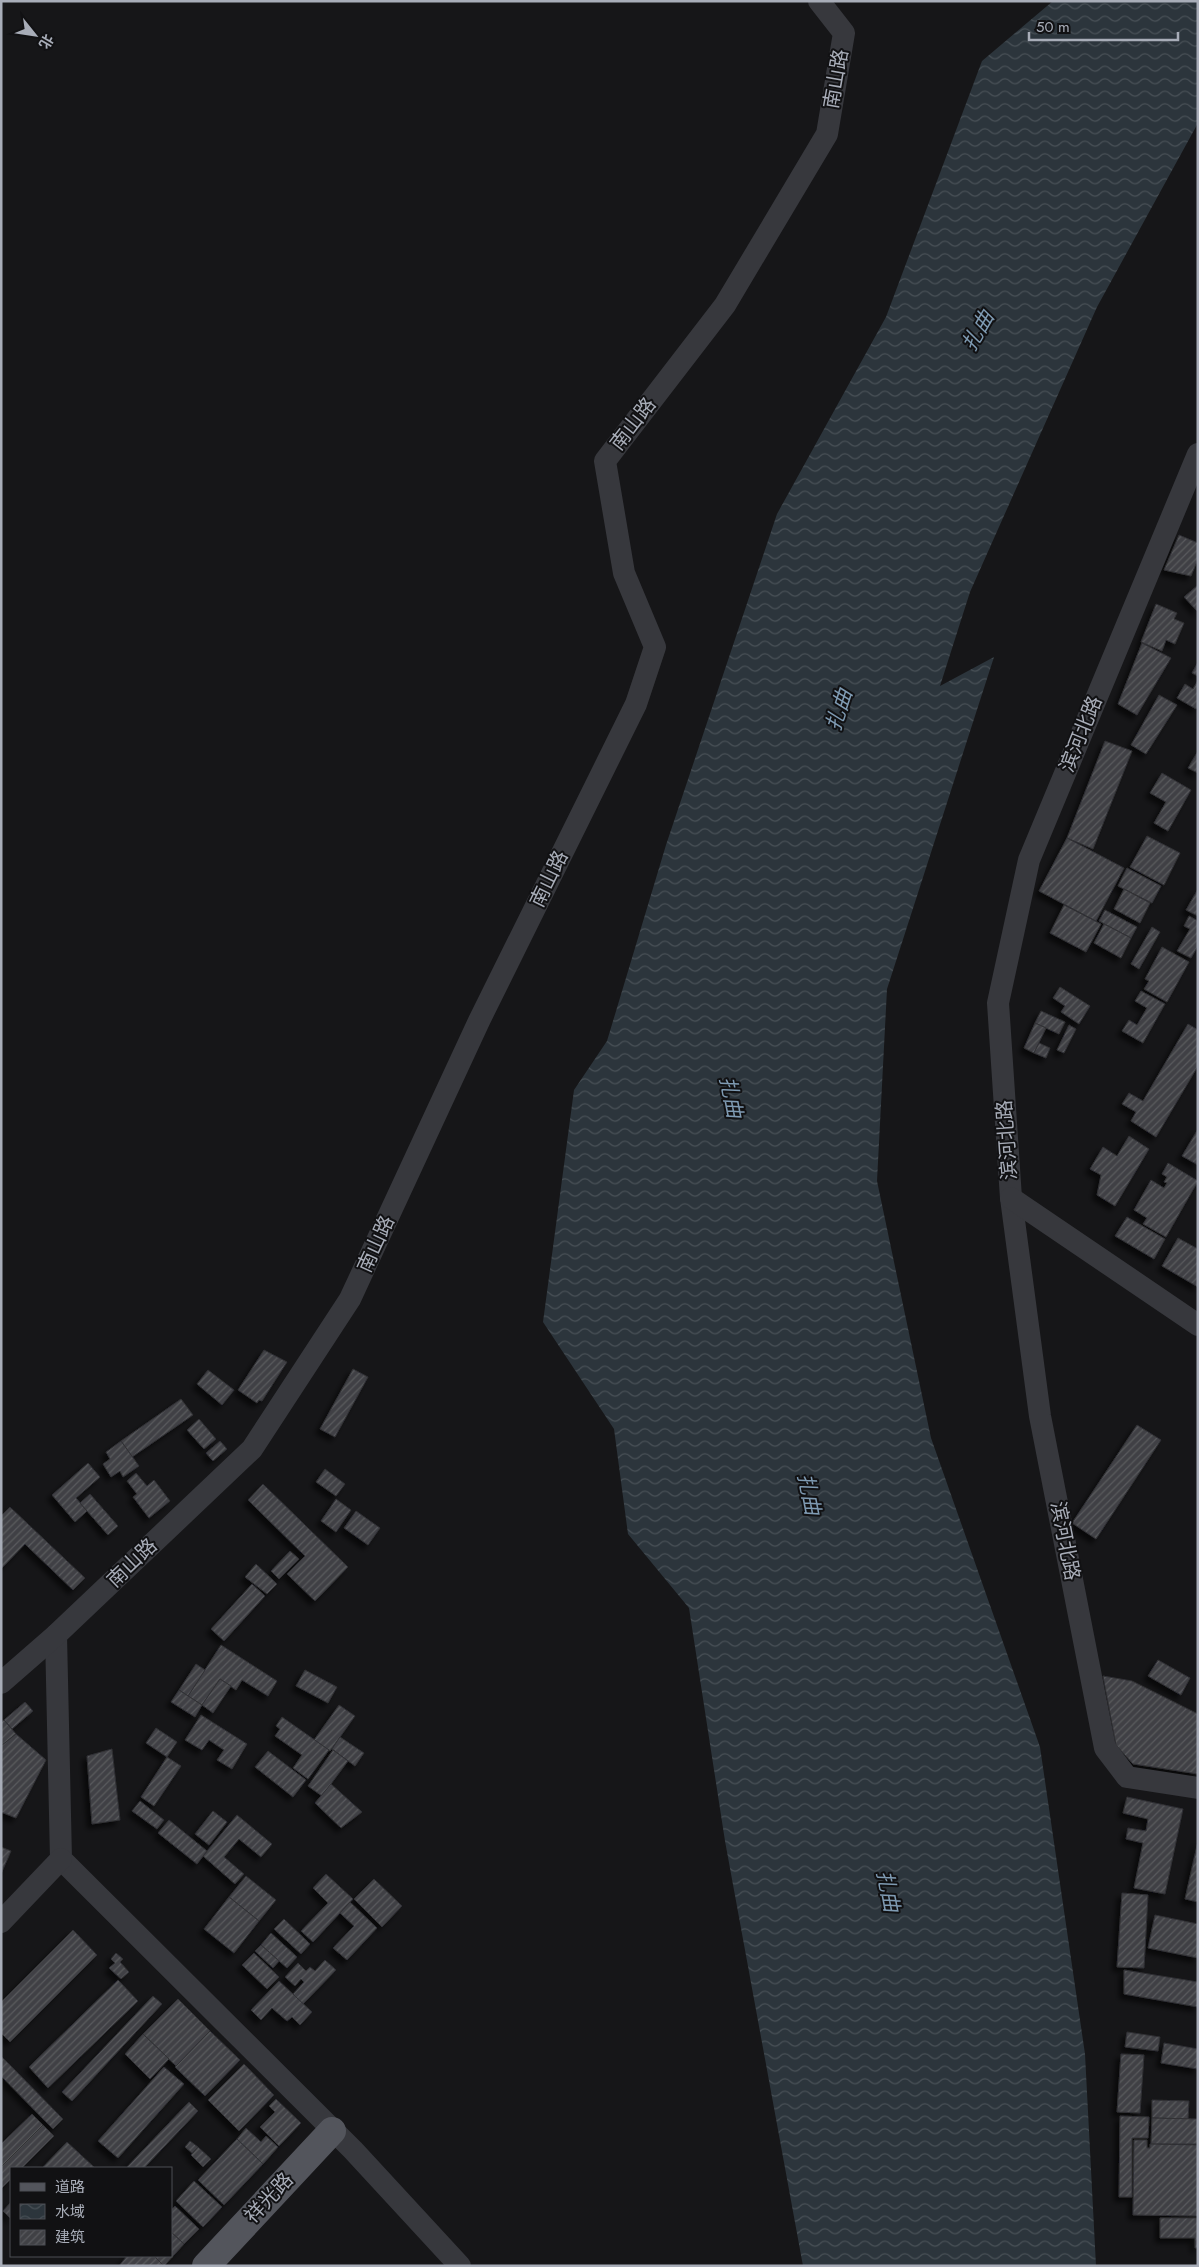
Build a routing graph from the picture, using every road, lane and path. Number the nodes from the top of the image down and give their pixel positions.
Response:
1 (819, 1) edge
2 (1198, 454) edge
3 (1192, 483) edge
4 (1011, 1198) junction
5 (1198, 1325) edge
6 (56, 1635) junction
7 (1, 1683) edge
8 (1198, 1788) edge
9 (61, 1859) junction
10 (1, 1922) edge
11 (332, 2131) junction
12 (206, 2266) edge
13 (460, 2266) edge

1 - 6 street, 南山路
2 - 3 street, 滨河北路
3 - 4 street, 滨河北路
4 - 5 street
4 - 8 street, 滨河北路
6 - 7 street, 南山路
6 - 9 street
9 - 10 street
9 - 11 street
11 - 12 main road, 祥光路
11 - 13 street

